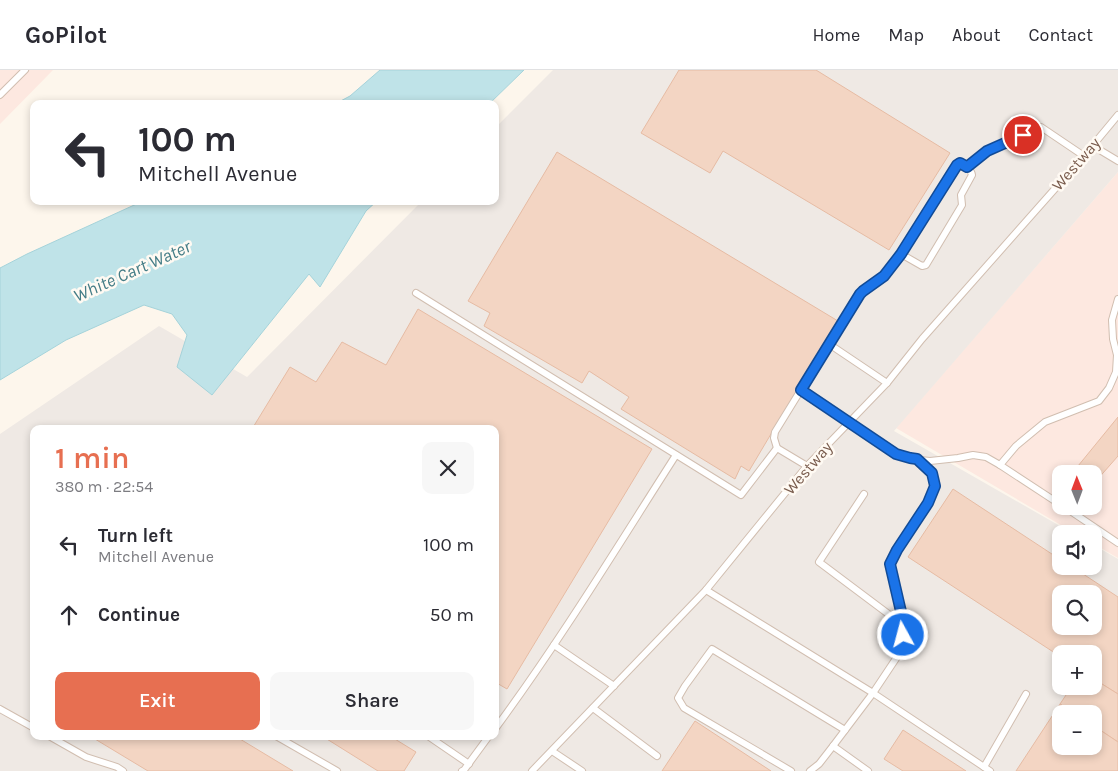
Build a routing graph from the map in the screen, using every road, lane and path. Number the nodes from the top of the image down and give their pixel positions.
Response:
1 (25, 70) edge
2 (0, 94) edge
3 (1118, 115) edge
4 (1093, 146) junction
5 (1084, 156) junction
6 (1118, 161) edge
7 (967, 167) junction
8 (901, 254) junction
9 (416, 293) dead end
10 (1118, 299) edge
11 (829, 344) junction
12 (887, 383) junction
13 (801, 390) junction
14 (850, 422) junction
15 (777, 448) junction
16 (676, 455) junction
17 (917, 459) junction
18 (1000, 464) junction
19 (807, 466) junction
20 (864, 494) dead end
21 (1052, 499) edge
22 (1076, 515) edge
23 (1118, 543) edge
24 (706, 590) junction
25 (902, 625) junction
26 (554, 645) junction
27 (614, 686) junction
28 (873, 694) junction
29 (1026, 694) dead end
30 (592, 708) junction
31 (0, 709) edge
32 (499, 724) edge
33 (30, 726) edge
34 (845, 730) junction
35 (56, 740) edge
36 (283, 740) edge
37 (434, 740) edge
38 (487, 740) edge
39 (833, 746) junction
40 (552, 751) junction
41 (657, 756) dead end
42 (469, 764) junction
43 (987, 769) edge
44 (123, 771) edge
45 (337, 771) edge
46 (462, 771) edge
47 (532, 771) edge
48 (582, 771) edge
49 (791, 771) edge
50 (810, 771) edge
51 (868, 771) edge

1 - 2 lane
3 - 4 lane, Westway
4 - 5 lane, Westway
4 - 6 lane
5 - 7 lane
5 - 12 lane, Westway
7 - 8 lane
7 - 8 lane
8 - 11 lane
9 - 16 lane
10 - 18 lane
11 - 12 lane
11 - 13 lane
12 - 14 lane, Westway
13 - 14 lane
13 - 15 lane
14 - 17 lane
14 - 19 lane, Westway
15 - 16 lane
15 - 19 lane
16 - 26 lane
17 - 18 lane
17 - 25 lane
18 - 21 lane
19 - 24 lane, Westway
20 - 25 lane
22 - 23 lane
24 - 27 lane, Westway
24 - 28 lane
25 - 28 lane
26 - 27 lane
26 - 32 lane
27 - 30 lane, Westway
28 - 34 lane
28 - 43 lane
29 - 43 lane
30 - 40 lane, Westway
30 - 41 lane
31 - 33 lane
34 - 39 lane
34 - 49 lane
35 - 44 lane
36 - 45 lane
37 - 42 lane
38 - 42 lane
39 - 50 lane
39 - 51 lane
40 - 47 lane, Westway
40 - 48 lane
42 - 46 lane

